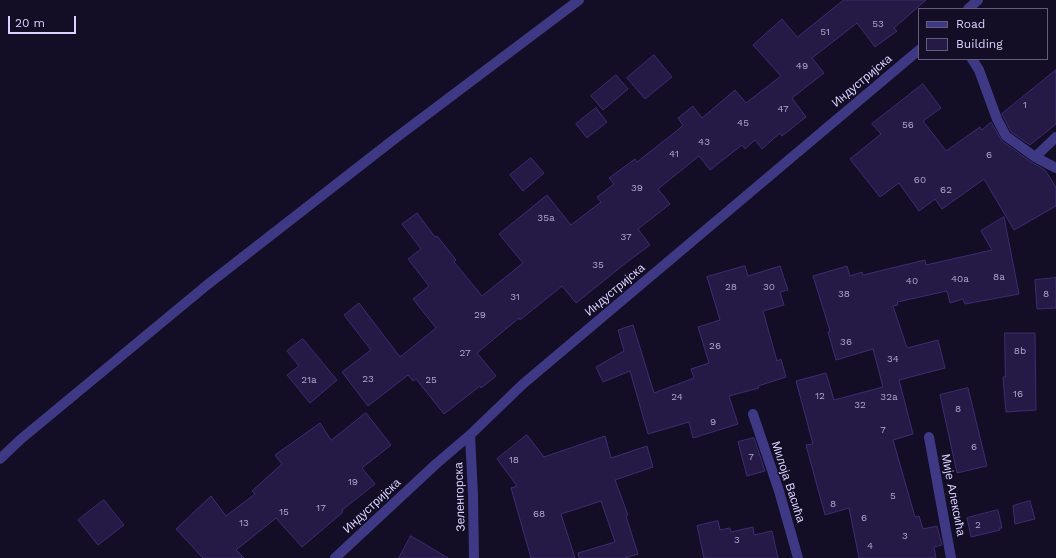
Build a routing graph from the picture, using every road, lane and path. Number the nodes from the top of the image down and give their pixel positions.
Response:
1 (978, 0) edge
2 (575, 1) edge
3 (969, 8) edge
4 (918, 51) edge
5 (973, 60) edge
6 (1056, 137) edge
7 (1034, 157) junction
8 (1056, 168) edge
9 (752, 414) dead end
10 (470, 435) junction
11 (929, 437) dead end
12 (0, 459) edge
13 (335, 558) edge
14 (474, 558) edge
15 (798, 558) edge
16 (951, 558) edge

1 - 3 street
2 - 12 street
4 - 10 street, Индустријска
5 - 7 street
6 - 7 street
7 - 8 street
9 - 15 street, Милоја Васића
10 - 13 street, Индустријска
10 - 14 street, Зеленгорска
11 - 16 street, Мије Алексића

